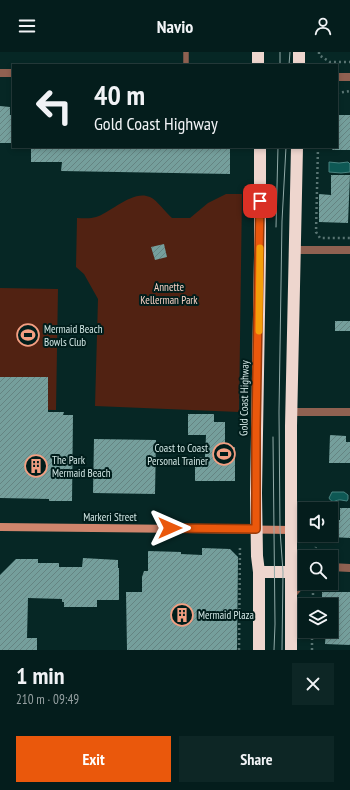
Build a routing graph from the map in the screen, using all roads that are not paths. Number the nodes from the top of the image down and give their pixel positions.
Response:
1 (186, 52) edge
2 (258, 52) edge
3 (299, 52) edge
4 (186, 64) edge
5 (258, 64) edge
6 (299, 64) edge
7 (0, 73) edge
8 (12, 73) edge
9 (338, 77) edge
10 (350, 77) edge
11 (260, 148) edge
12 (297, 148) edge
13 (295, 250) junction
14 (350, 250) edge
15 (291, 412) junction
16 (350, 412) edge
17 (0, 527) edge
18 (256, 529) junction
19 (291, 530) junction
20 (338, 567) edge
21 (350, 568) edge
22 (259, 572) junction
23 (291, 572) junction
24 (298, 588) edge
25 (292, 595) junction
26 (260, 650) edge
27 (292, 650) edge

1 - 4 lane
2 - 5 highway
3 - 6 highway
7 - 8 street
9 - 10 street
11 - 18 highway, Gold Coast Highway
12 - 13 highway
13 - 14 street
13 - 15 highway
15 - 16 street
15 - 19 highway
17 - 18 main road, Markeri Street
18 - 19 main road, Markeri Street
18 - 22 highway, Gold Coast Highway
19 - 23 highway
20 - 21 street
22 - 23 highway
22 - 26 highway, Gold Coast Highway
23 - 25 highway
24 - 25 street
25 - 27 highway

